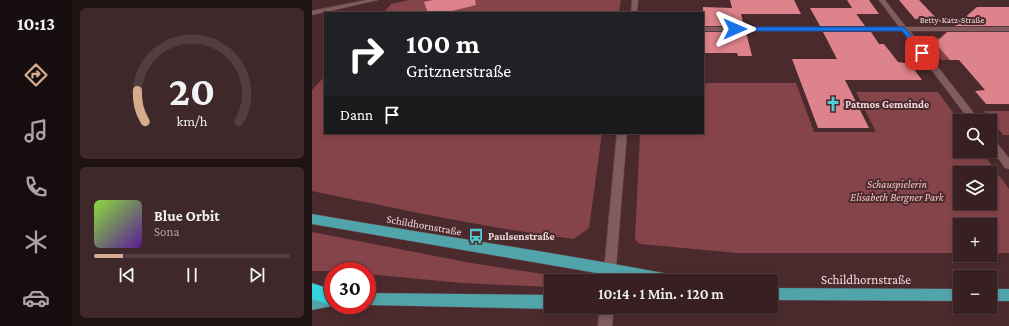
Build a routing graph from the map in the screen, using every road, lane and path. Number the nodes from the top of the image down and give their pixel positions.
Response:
1 (375, 0) edge
2 (635, 0) edge
3 (882, 0) edge
4 (634, 12) edge
5 (312, 13) edge
6 (704, 29) edge
7 (904, 29) junction
8 (1009, 29) edge
9 (970, 114) edge
10 (622, 134) edge
11 (997, 149) edge
12 (1009, 165) edge
13 (312, 219) edge
14 (605, 274) edge
15 (610, 274) edge
16 (312, 291) edge
17 (778, 294) edge
18 (953, 295) edge
19 (997, 295) edge
20 (1009, 295) edge
21 (324, 296) edge
22 (376, 299) edge
23 (324, 301) edge
24 (544, 302) edge
25 (312, 303) edge
26 (606, 314) edge
27 (605, 326) edge

1 - 5 street
2 - 4 street
3 - 7 street
6 - 7 street, Betty-Katz-Straße
7 - 8 street, Betty-Katz-Straße
7 - 9 street
10 - 15 street
11 - 12 street
13 - 14 main road, Schildhornstraße
16 - 21 highway
17 - 18 main road, Schildhornstraße
19 - 20 main road
22 - 24 main road
23 - 25 main road
26 - 27 street

